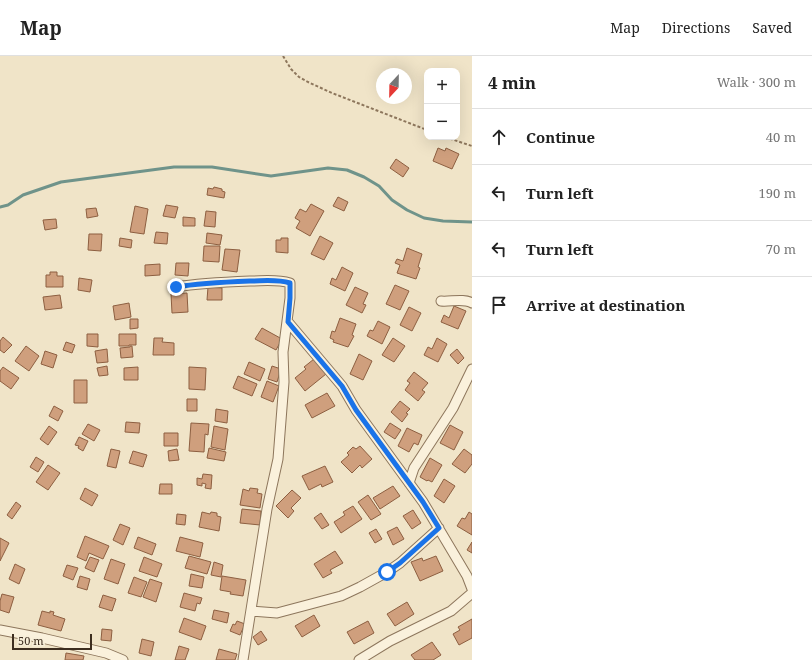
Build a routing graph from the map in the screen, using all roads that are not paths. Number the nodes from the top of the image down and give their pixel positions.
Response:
1 (176, 287) dead end
2 (441, 301) dead end
3 (472, 302) edge
4 (288, 322) junction
5 (472, 369) edge
6 (409, 483) junction
7 (439, 528) junction
8 (472, 589) edge
9 (472, 592) edge
10 (251, 611) junction
11 (0, 630) edge
12 (123, 660) edge
13 (243, 660) edge
14 (358, 660) edge

1 - 4 street
2 - 3 street
4 - 6 street
4 - 10 street
5 - 6 street
6 - 7 street
7 - 8 street
7 - 10 street
9 - 14 street
10 - 13 street
11 - 12 street

